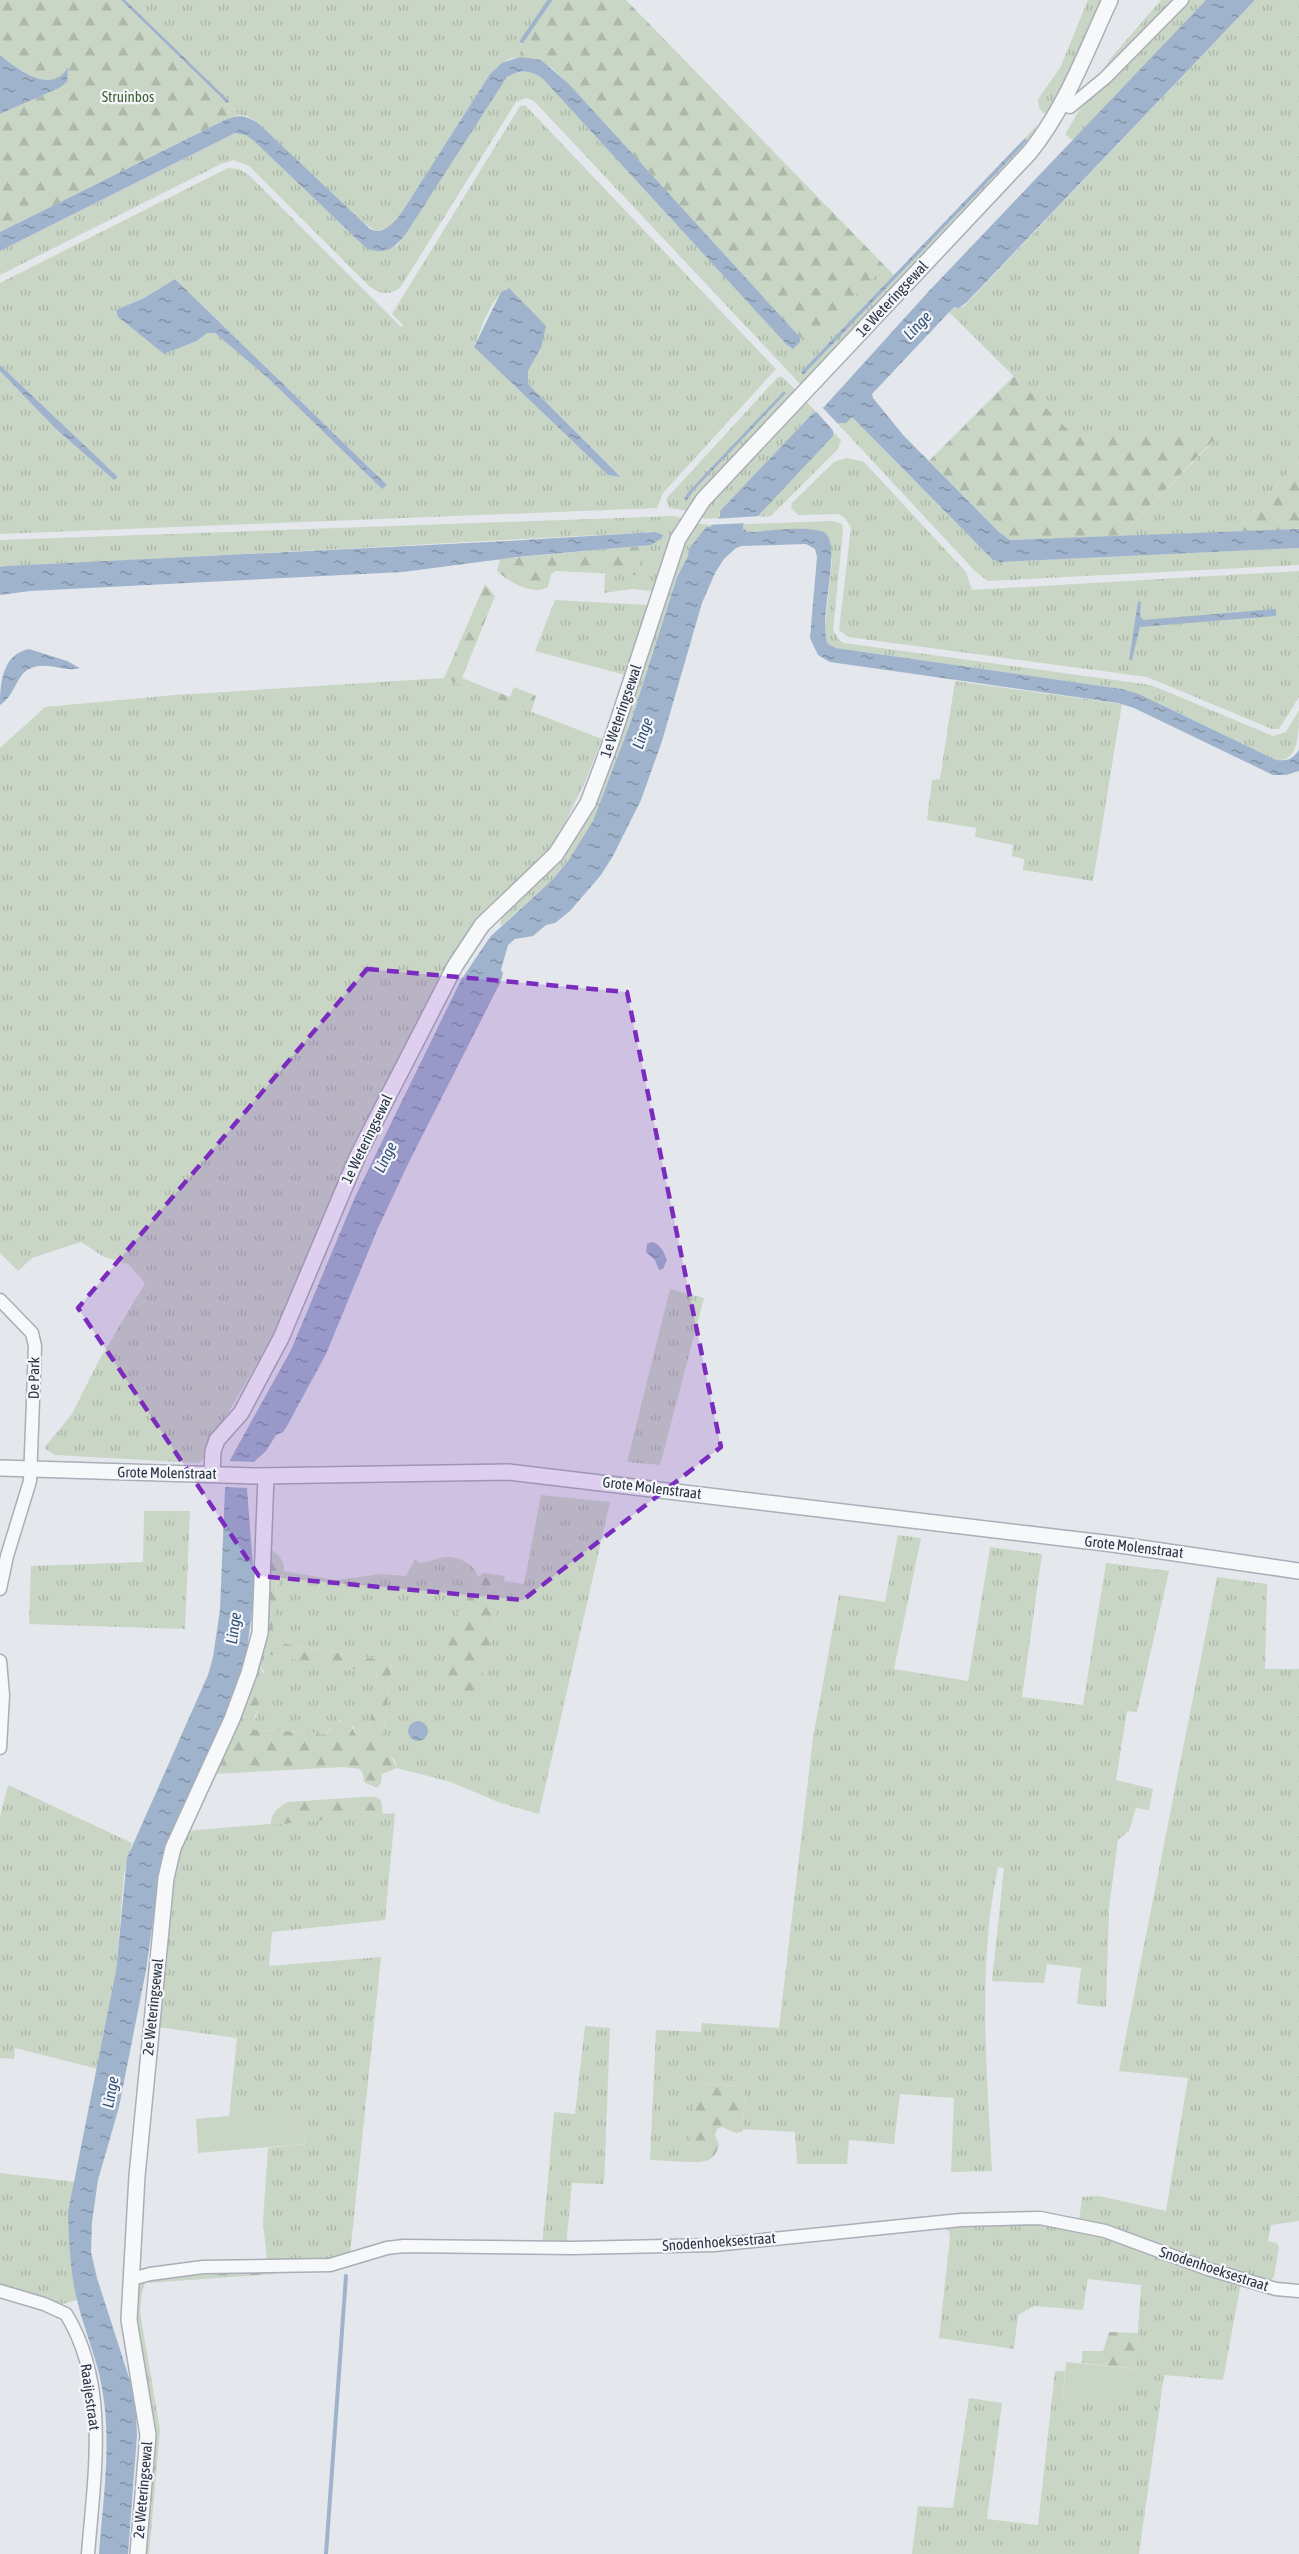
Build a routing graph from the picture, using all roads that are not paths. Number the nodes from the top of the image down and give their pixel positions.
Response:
1 (1110, 0) edge
2 (1182, 0) edge
3 (1061, 104) junction
4 (0, 1300) edge
5 (0, 1468) edge
6 (31, 1469) junction
7 (218, 1475) junction
8 (261, 1476) junction
9 (1299, 1571) edge
10 (0, 1589) edge
11 (0, 1661) edge
12 (0, 1748) edge
13 (132, 2279) junction
14 (0, 2291) edge
15 (1299, 2291) edge
16 (88, 2554) edge
17 (138, 2554) edge

1 - 3 street, 1e Weteringsewal
2 - 3 street
3 - 7 street, 1e Weteringsewal
4 - 6 street, De Park
5 - 6 street, Grote Molenstraat
6 - 7 street, Grote Molenstraat
6 - 10 street
7 - 8 street, Grote Molenstraat
8 - 9 street, Grote Molenstraat
8 - 13 street, 2e Weteringsewal
11 - 12 street
13 - 15 street, Snodenhoeksestraat
13 - 17 street, 2e Weteringsewal
14 - 16 street, Raaijestraat

